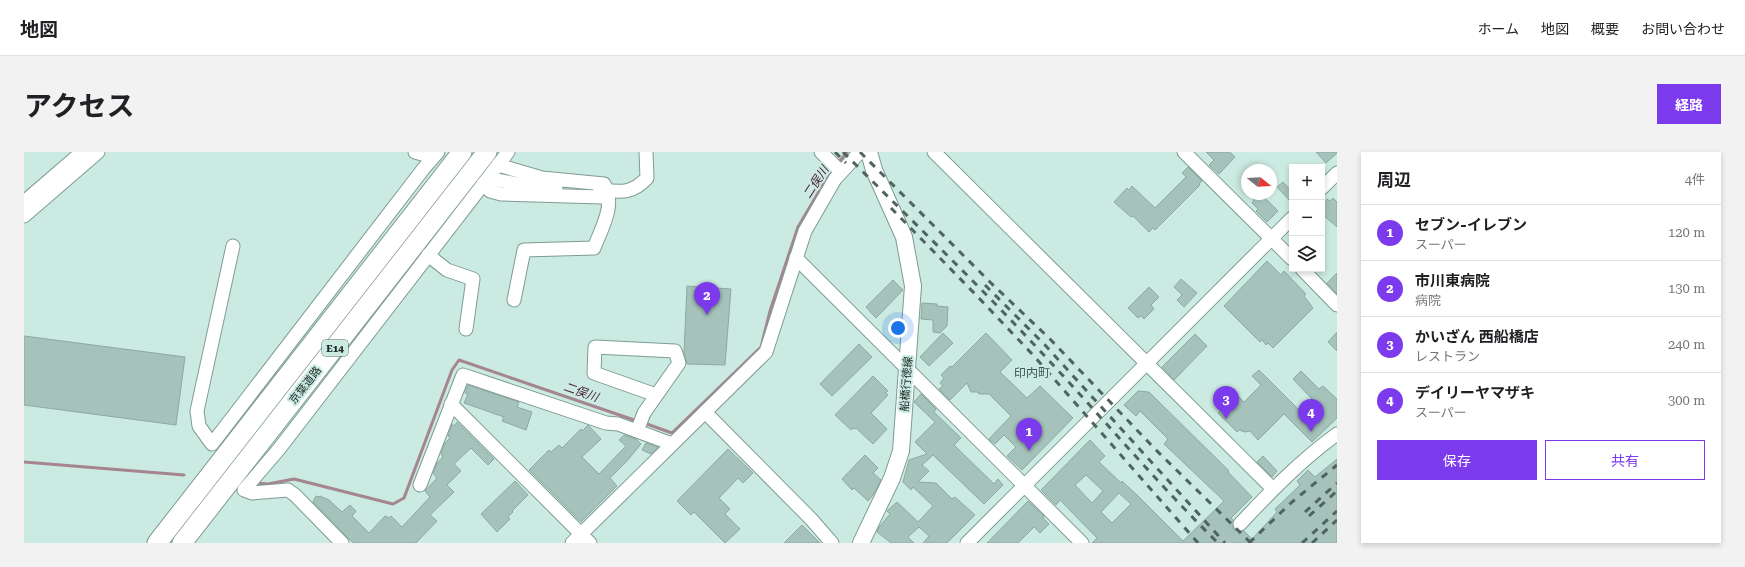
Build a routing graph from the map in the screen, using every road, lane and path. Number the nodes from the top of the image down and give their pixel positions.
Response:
1 (82, 152) edge
2 (98, 152) edge
3 (415, 152) edge
4 (462, 152) edge
5 (508, 152) edge
6 (646, 152) edge
7 (821, 152) edge
8 (860, 152) edge
9 (869, 152) edge
10 (934, 152) edge
11 (1184, 152) edge
12 (434, 154) edge
13 (493, 159) edge
14 (841, 172) junction
15 (1337, 173) edge
16 (488, 182) junction
17 (1325, 185) edge
18 (608, 191) junction
19 (24, 202) edge
20 (24, 216) edge
21 (1289, 221) edge
22 (1271, 239) junction
23 (233, 246) dead end
24 (428, 255) junction
25 (1289, 256) edge
26 (796, 258) junction
27 (1305, 272) edge
28 (514, 300) dead end
29 (1337, 305) edge
30 (466, 329) dead end
31 (1146, 363) junction
32 (908, 371) junction
33 (656, 396) junction
34 (451, 404) junction
35 (705, 412) junction
36 (637, 431) junction
37 (1337, 434) edge
38 (672, 444) junction
39 (420, 485) dead end
40 (1024, 486) junction
41 (1273, 489) junction
42 (1240, 524) tunnel mouth
43 (581, 540) edge
44 (157, 543) edge
45 (182, 543) edge
46 (342, 543) edge
47 (832, 543) edge
48 (861, 543) edge
49 (967, 543) edge
50 (1082, 543) edge

1 - 19 street
2 - 20 street
3 - 12 street
4 - 44 highway, 京葉道路 / E14
5 - 13 street
6 - 18 street
7 - 14 street
8 - 14 street
9 - 32 main road, 船橋行徳線
10 - 31 street
11 - 22 street
12 - 23 street
13 - 16 street
13 - 18 street
13 - 45 highway, 京葉道路 / E14
14 - 26 street
15 - 17 street
16 - 18 street
16 - 24 street
18 - 28 street
21 - 22 street
22 - 25 street
22 - 31 street
24 - 30 street
24 - 46 street
26 - 32 street
26 - 35 street
27 - 29 street
31 - 40 street
31 - 41 street
32 - 40 street
32 - 48 main road, 船橋行徳線
33 - 33 street
33 - 36 street
34 - 36 street
34 - 39 street
34 - 43 street
35 - 38 street
35 - 47 street
36 - 38 street
37 - 41 street
38 - 43 street
40 - 49 street
40 - 50 street
41 - 42 street

